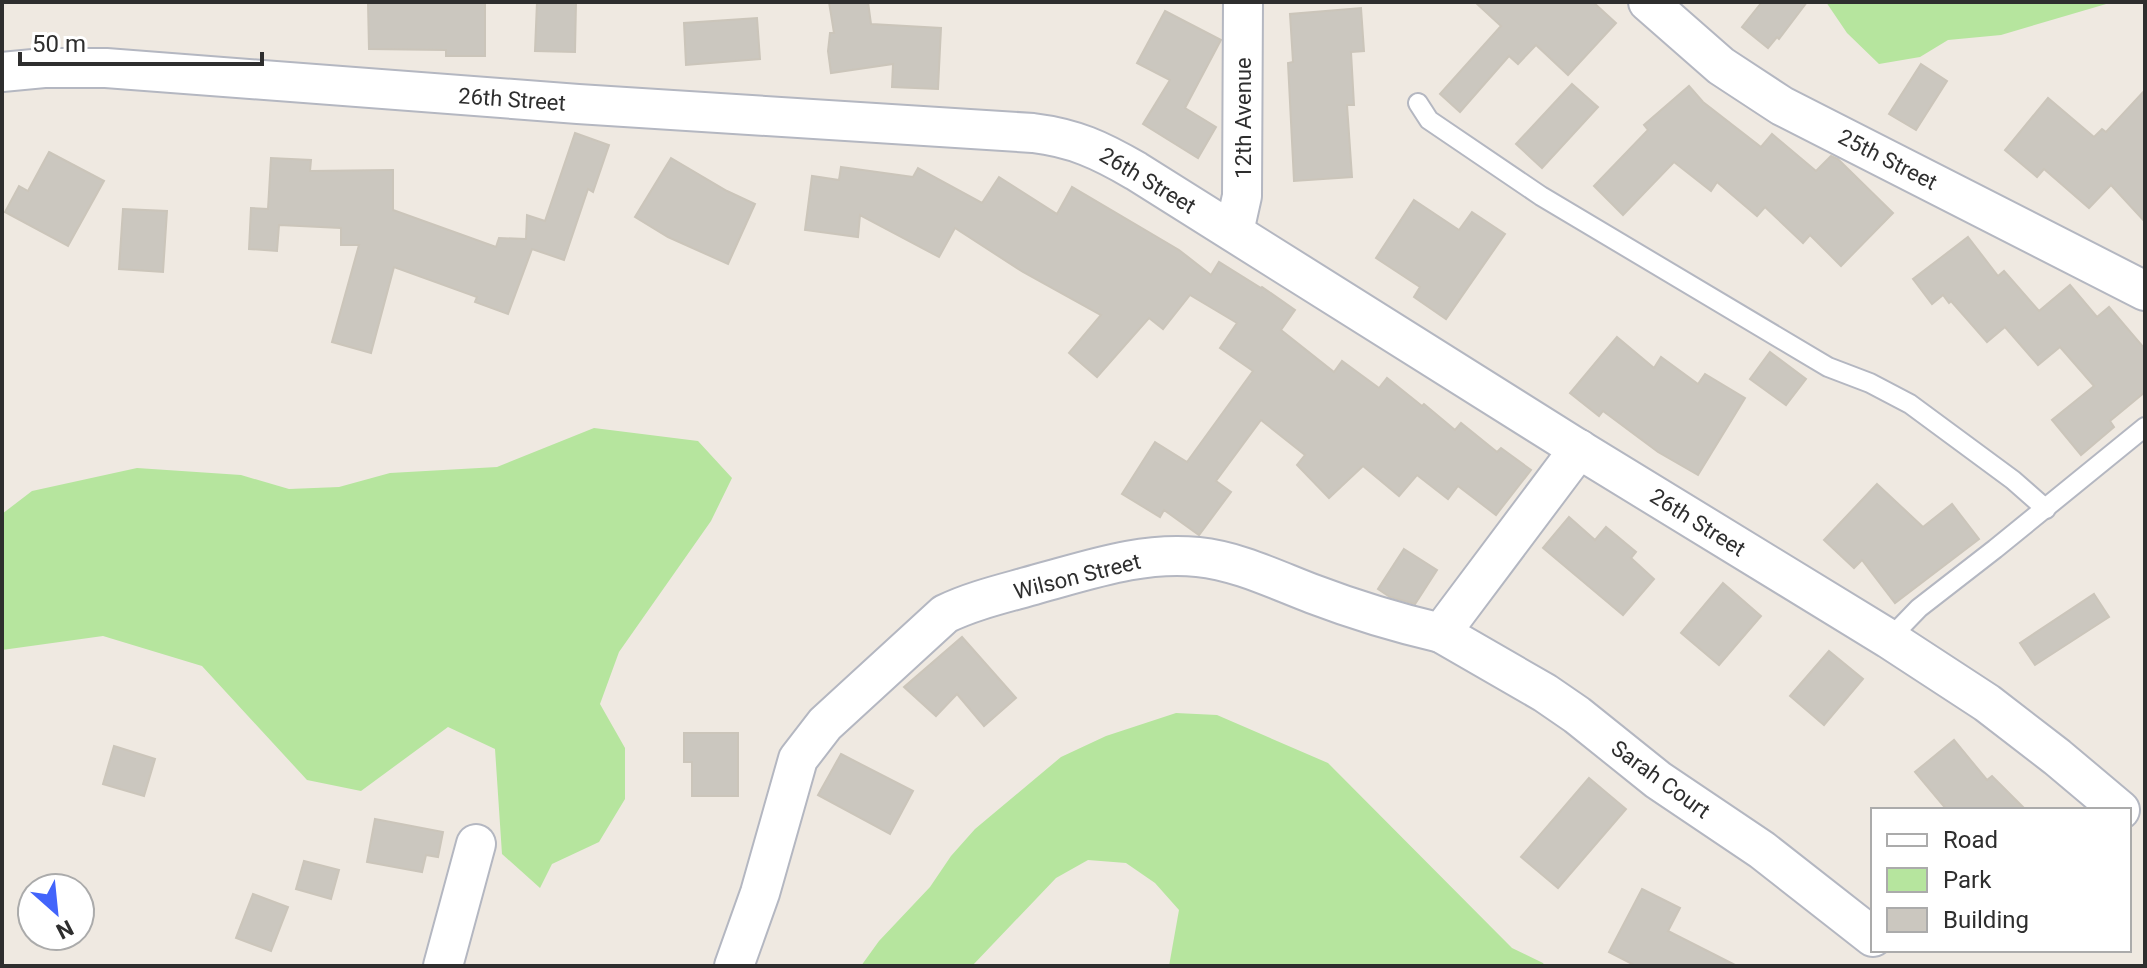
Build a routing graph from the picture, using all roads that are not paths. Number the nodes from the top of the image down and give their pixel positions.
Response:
1 (1243, 2) edge
2 (1648, 2) edge
3 (2, 72) edge
4 (1418, 103) dead end
5 (1234, 232) junction
6 (2145, 291) edge
7 (2145, 427) edge
8 (1579, 449) junction
9 (2046, 509) junction
10 (1441, 633) junction
11 (1889, 639) junction
12 (2118, 808) edge
13 (476, 844) dead end
14 (1871, 935) edge
15 (443, 966) edge
16 (734, 966) edge

1 - 5 street, 12th Avenue
2 - 6 street, 25th Street
3 - 5 street, 26th Street
4 - 9 lane
5 - 8 street, 26th Street
7 - 9 lane
8 - 10 street
8 - 11 street, 26th Street
9 - 11 lane
10 - 14 street, Sarah Court
10 - 16 street, Wilson Street
11 - 12 street, 26th Street
13 - 15 street

